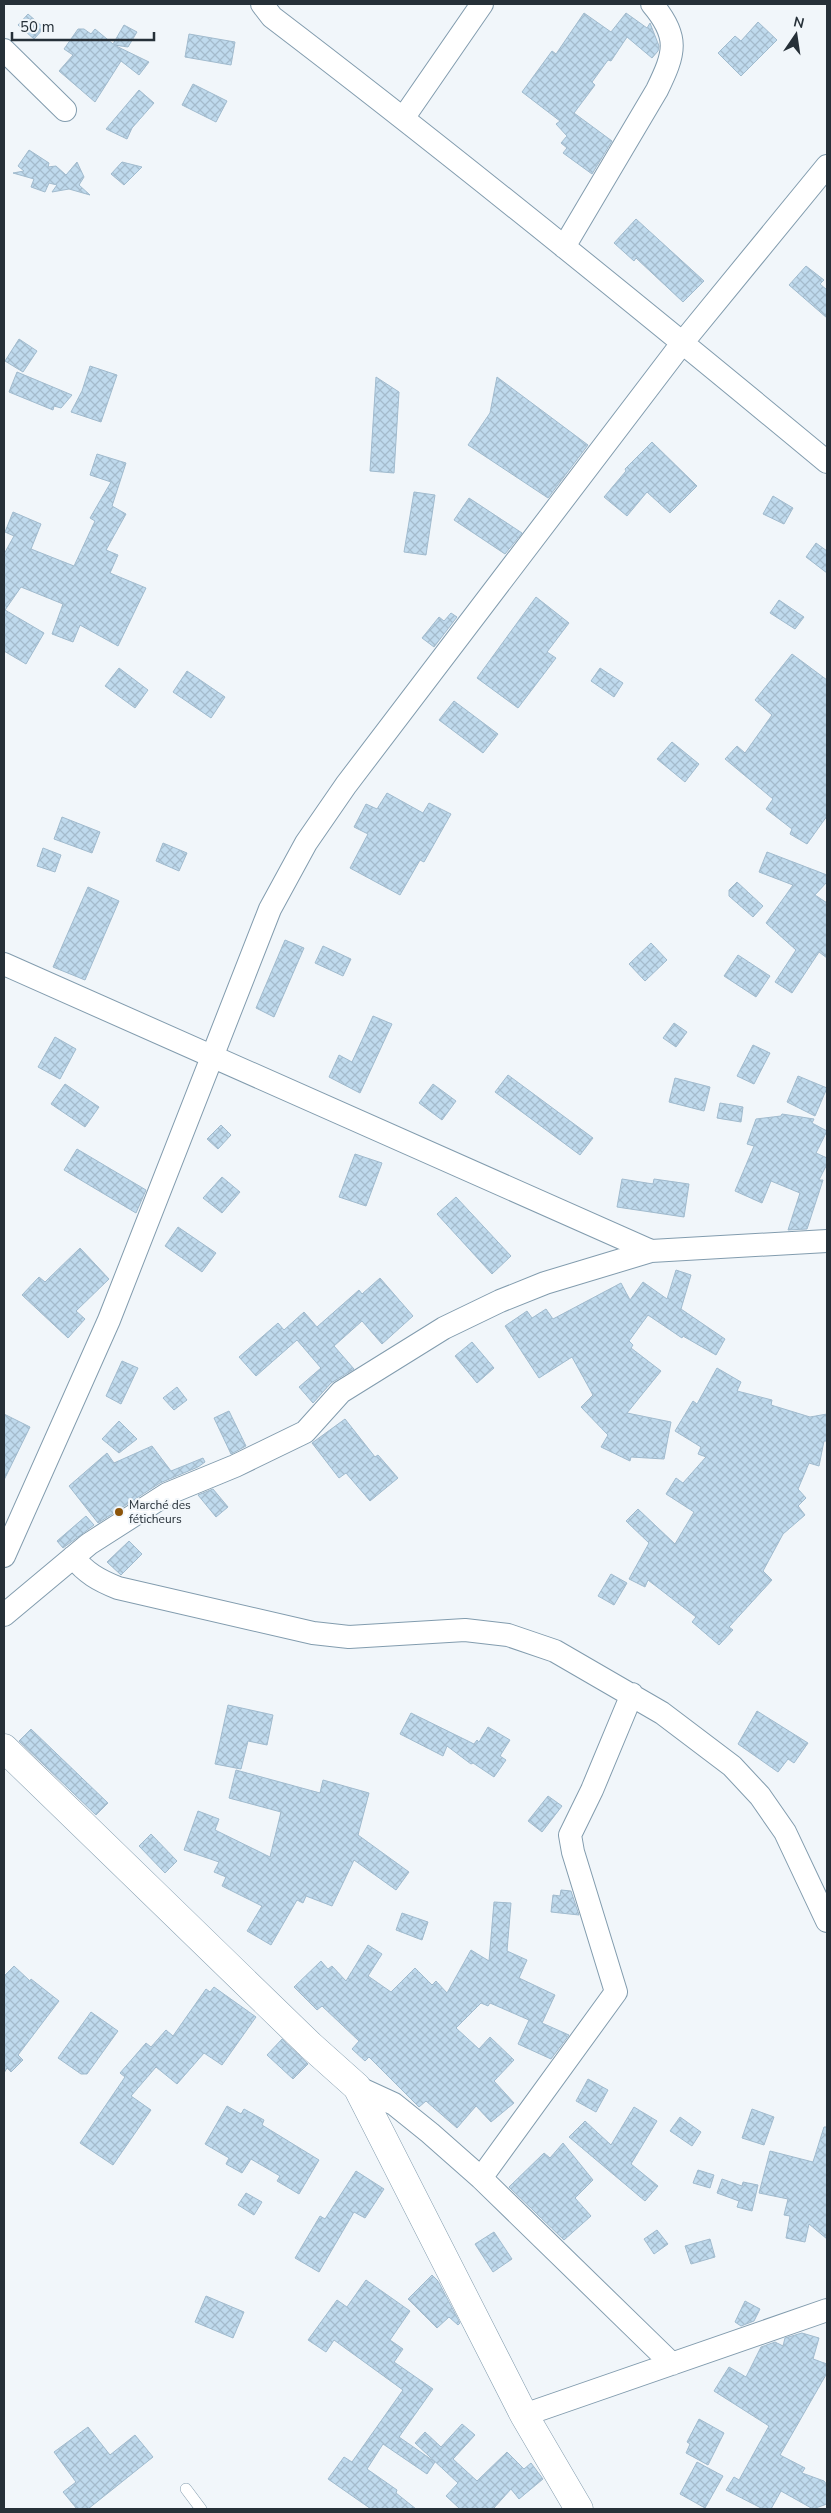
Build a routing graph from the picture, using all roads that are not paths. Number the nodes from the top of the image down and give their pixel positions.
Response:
1 (262, 4) edge
2 (482, 4) edge
3 (652, 4) edge
4 (4, 50) edge
5 (65, 110) dead end
6 (404, 117) junction
7 (827, 166) edge
8 (827, 183) edge
9 (800, 201) junction
10 (564, 247) junction
11 (683, 342) junction
12 (827, 462) edge
13 (4, 964) edge
14 (211, 1056) junction
15 (827, 1240) edge
16 (651, 1251) junction
17 (4, 1556) edge
18 (73, 1557) junction
19 (4, 1614) edge
20 (632, 1694) junction
21 (4, 1748) edge
22 (827, 1921) edge
23 (357, 2087) junction
24 (481, 2178) junction
25 (827, 2310) edge
26 (672, 2364) junction
27 (524, 2415) junction
28 (186, 2490) dead end
29 (201, 2509) edge
30 (579, 2509) edge

1 - 6 street
2 - 6 street
3 - 10 street
4 - 5 street
6 - 10 street
7 - 9 street
8 - 9 street
9 - 11 street
10 - 11 street
11 - 12 street
11 - 14 street
13 - 14 street
14 - 16 street
14 - 17 street
15 - 16 street
16 - 18 street
18 - 19 street
18 - 20 street
20 - 22 street
20 - 24 street
21 - 23 street
23 - 24 street
23 - 27 street
24 - 26 street
25 - 26 street
26 - 27 street
27 - 30 street
28 - 29 lane

